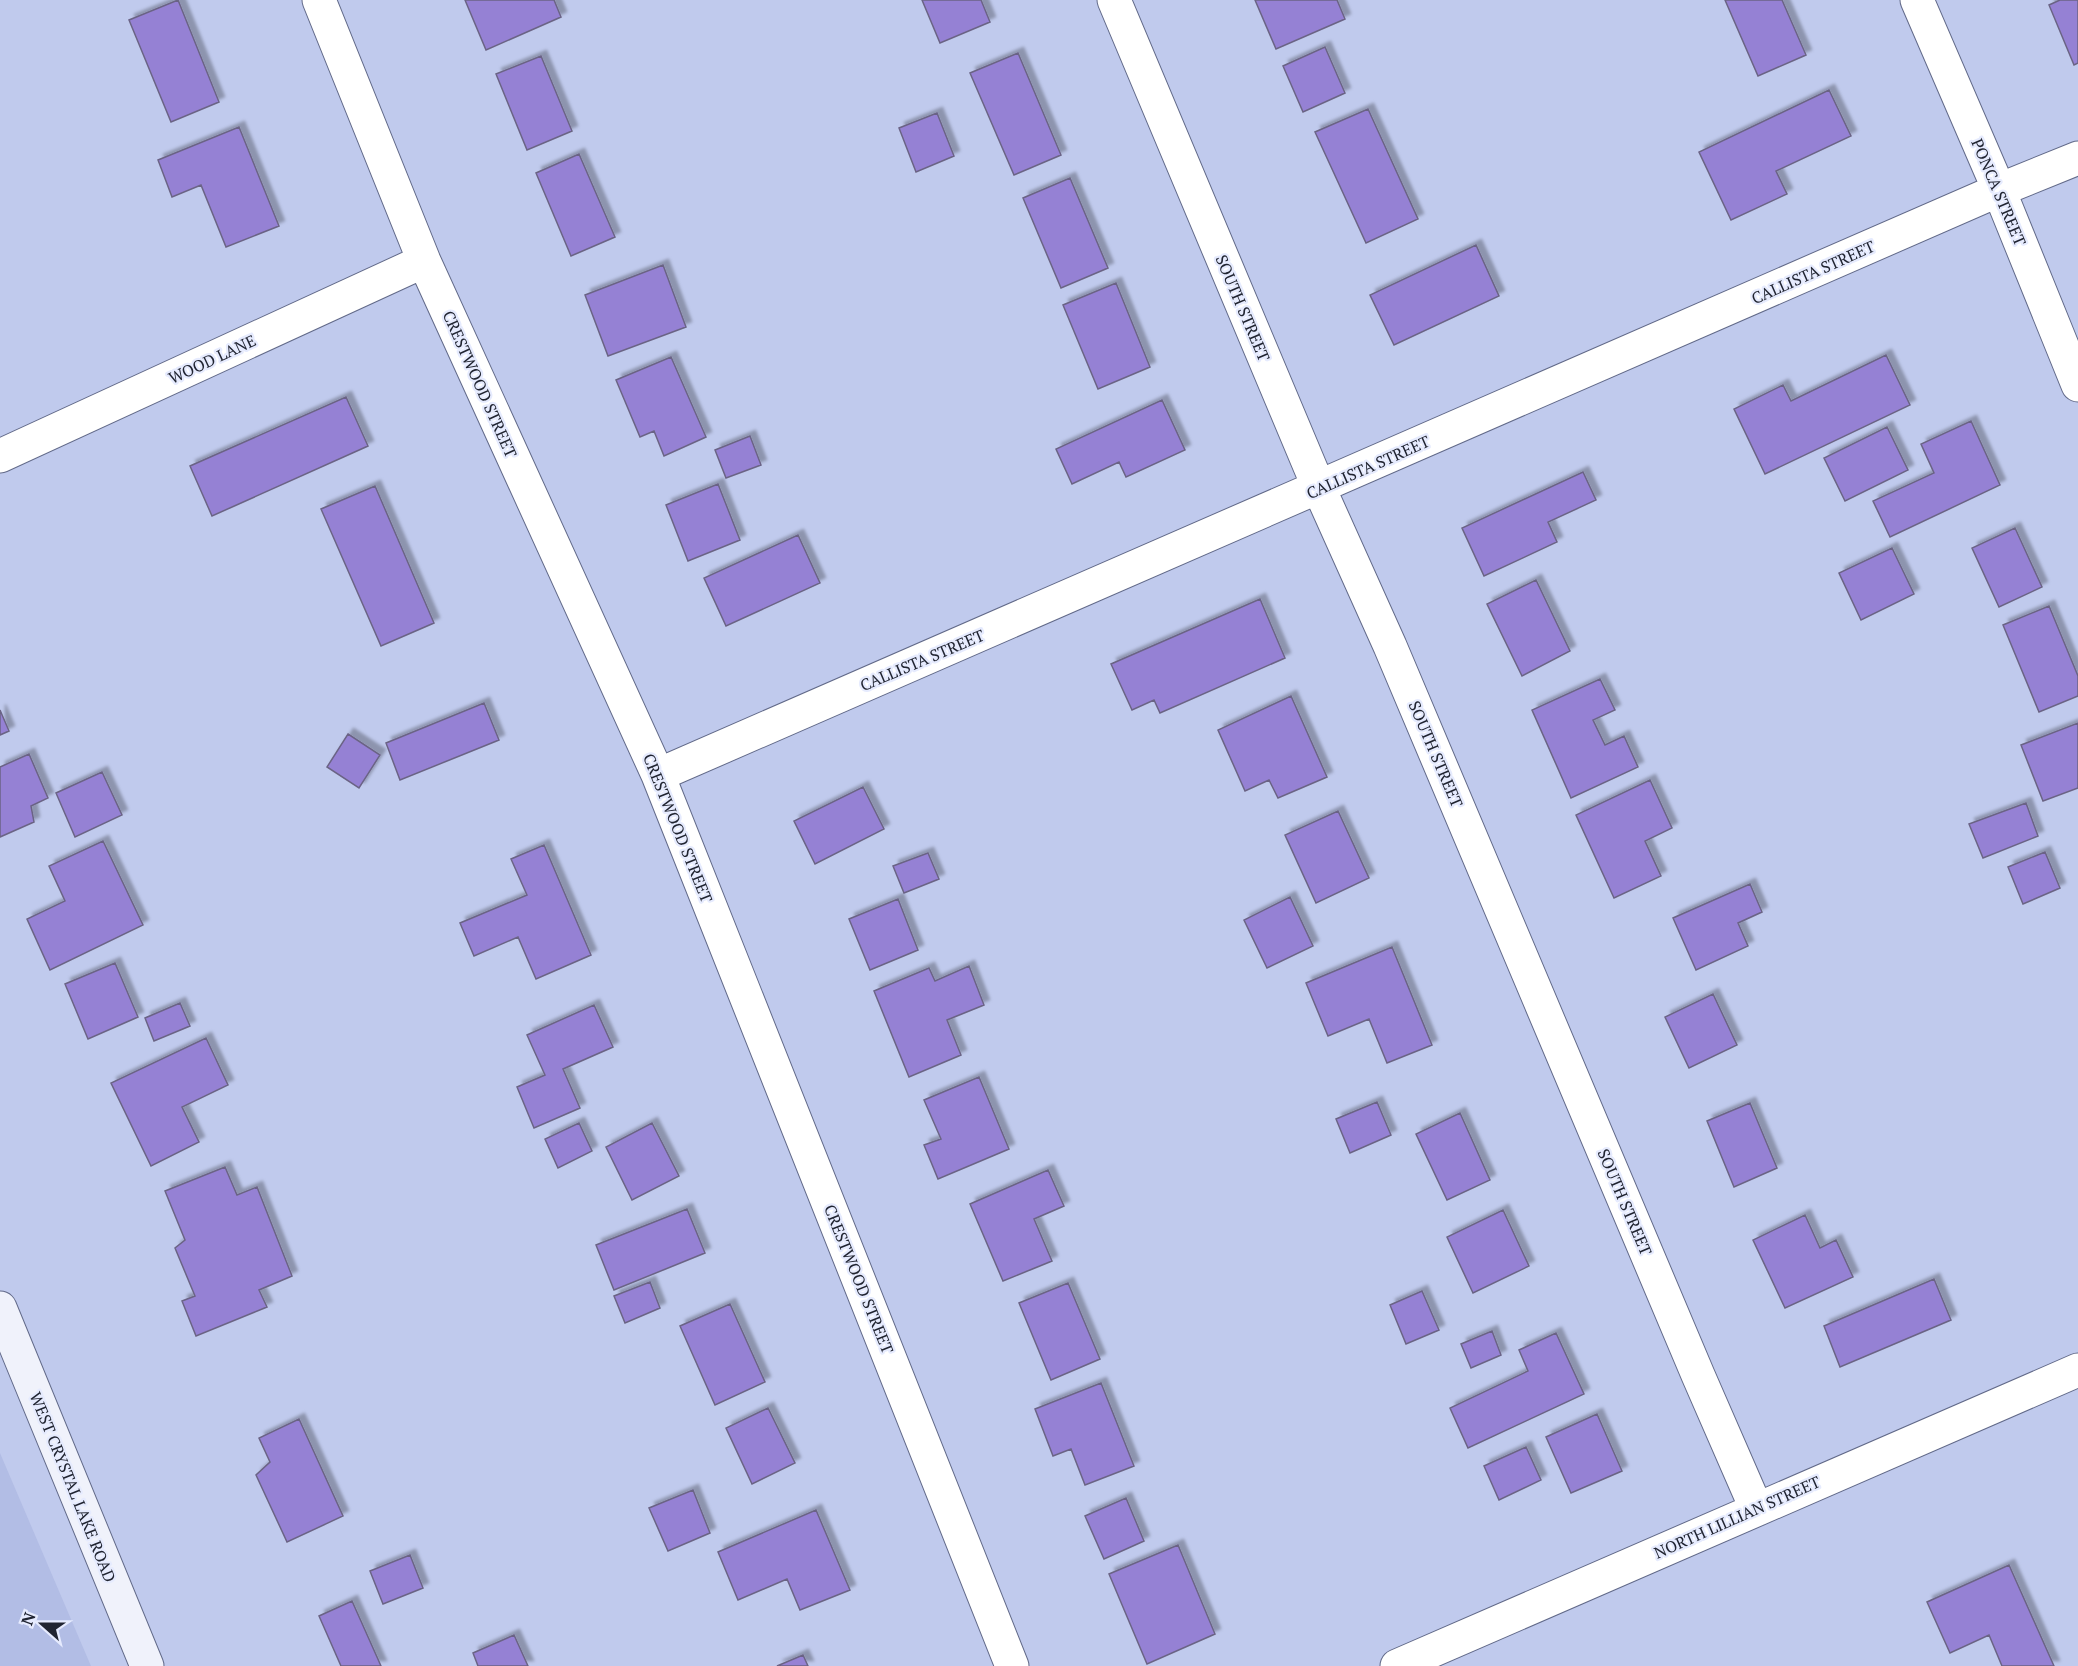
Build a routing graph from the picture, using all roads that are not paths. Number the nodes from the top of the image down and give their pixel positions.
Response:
1 (319, 0) edge
2 (1114, 0) edge
3 (1917, 0) edge
4 (2078, 158) edge
5 (1999, 190) junction
6 (424, 261) junction
7 (2078, 385) edge
8 (0, 456) edge
9 (1319, 489) junction
10 (658, 775) junction
11 (0, 1308) edge
12 (2078, 1370) edge
13 (1756, 1509) junction
14 (147, 1666) edge
15 (1012, 1666) edge
16 (1398, 1666) edge

1 - 6 street, CRESTWOOD STREET
2 - 9 street, SOUTH STREET
3 - 5 street, PONCA STREET
4 - 5 street, CALLISTA STREET
5 - 7 street, PONCA STREET
5 - 9 street, CALLISTA STREET
6 - 8 street, WOOD LANE
6 - 10 street, CRESTWOOD STREET
9 - 10 street, CALLISTA STREET
9 - 13 street, SOUTH STREET
10 - 15 street, CRESTWOOD STREET
11 - 14 street, WEST CRYSTAL LAKE ROAD
12 - 13 street, NORTH LILLIAN STREET
13 - 16 street, NORTH LILLIAN STREET

